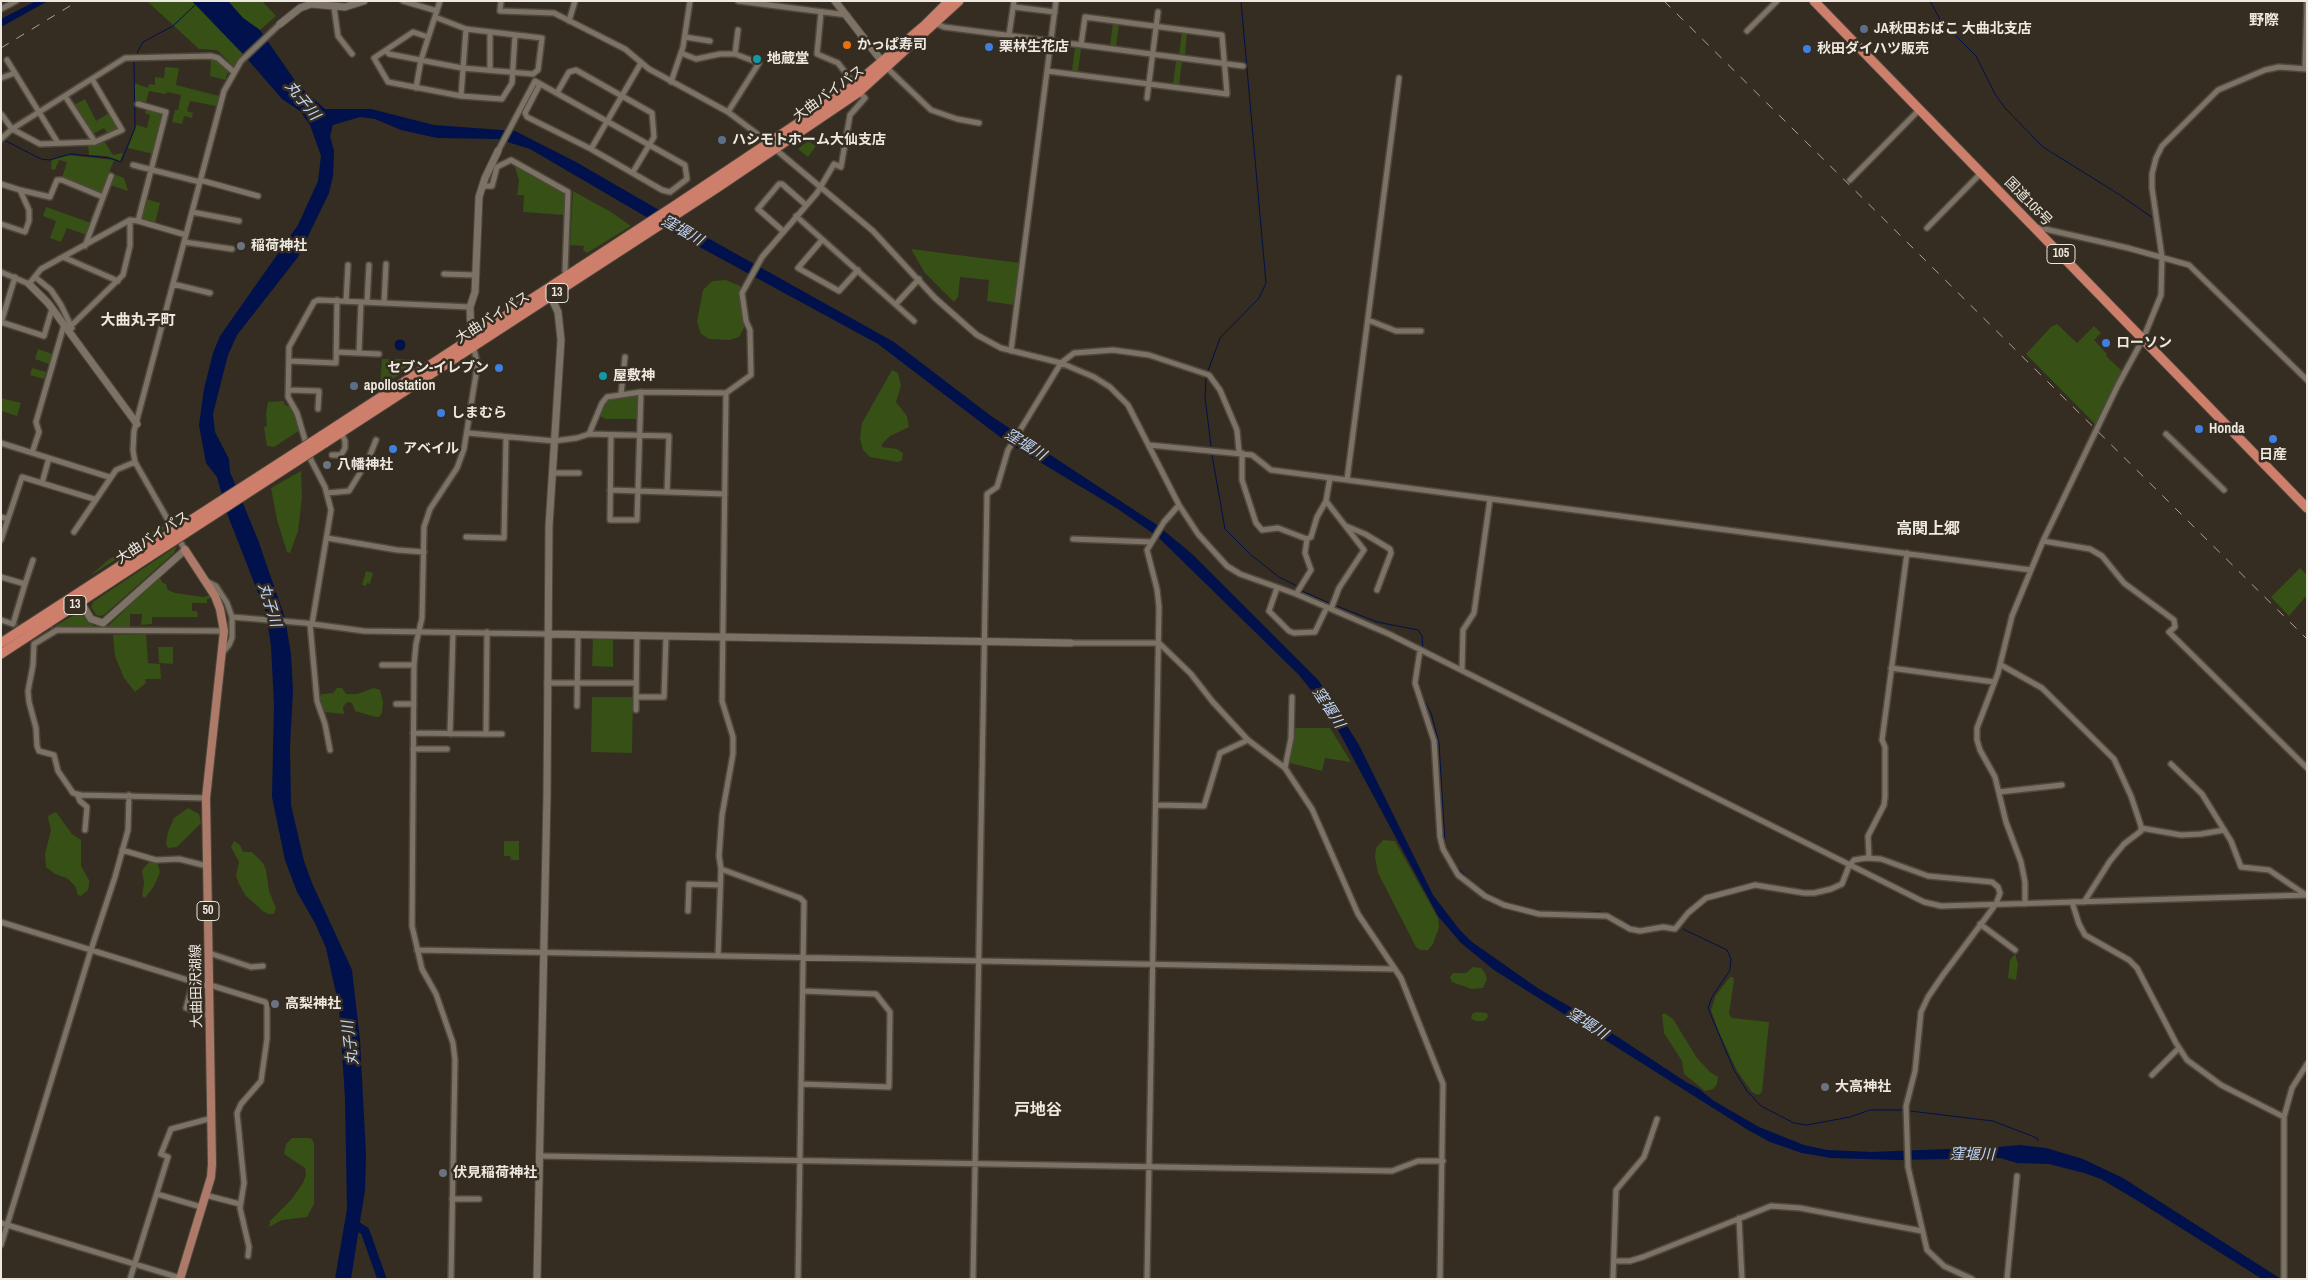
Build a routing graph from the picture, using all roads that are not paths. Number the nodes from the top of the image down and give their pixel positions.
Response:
1 (16, 1) edge
2 (364, 1) edge
3 (404, 1) edge
4 (440, 1) edge
5 (501, 1) edge
6 (575, 1) edge
7 (690, 1) edge
8 (738, 1) edge
9 (835, 1) edge
10 (948, 1) edge
11 (960, 1) edge
12 (1056, 1) edge
13 (1777, 1) edge
14 (1814, 1) edge
15 (2307, 1) edge
16 (748, 2) edge
17 (311, 3) edge
18 (1014, 4) edge
19 (334, 6) junction
20 (1, 9) edge
21 (822, 12) junction
22 (1055, 12) junction
23 (1158, 12) dead end
24 (436, 14) junction
25 (847, 15) junction
26 (569, 21) junction
27 (280, 24) joint
28 (937, 24) junction
29 (1156, 26) junction
30 (466, 29) junction
31 (738, 30) dead end
32 (1747, 31) dead end
33 (490, 32) junction
34 (515, 35) junction
35 (1009, 35) junction
36 (428, 37) junction
37 (685, 37) junction
38 (710, 41) dead end
39 (1051, 41) junction
40 (1081, 45) junction
41 (386, 51) junction
42 (352, 54) dead end
43 (681, 54) junction
44 (735, 54) junction
45 (1152, 54) junction
46 (7, 60) dead end
47 (422, 60) junction
48 (641, 63) junction
49 (1224, 64) junction
50 (885, 65) junction
51 (1243, 66) dead end
52 (462, 68) junction
53 (2306, 69) edge
54 (490, 70) junction
55 (1047, 71) junction
56 (234, 72) junction
57 (15, 73) junction
58 (513, 73) junction
59 (533, 74) junction
60 (1, 78) edge
61 (1399, 78) dead end
62 (92, 79) junction
63 (538, 82) junction
64 (671, 82) junction
65 (1149, 84) junction
66 (416, 88) junction
67 (857, 88) junction
68 (557, 93) junction
69 (65, 96) junction
70 (461, 96) junction
71 (622, 96) junction
72 (1147, 98) dead end
73 (138, 104) dead end
74 (1920, 109) junction
75 (40, 112) junction
76 (728, 112) junction
77 (1, 114) edge
78 (607, 122) junction
79 (979, 123) dead end
80 (12, 129) junction
81 (1, 139) edge
82 (95, 142) junction
83 (58, 143) junction
84 (767, 144) junction
85 (649, 145) junction
86 (591, 149) junction
87 (774, 150) junction
88 (498, 151) joint
89 (133, 165) dead end
90 (151, 169) junction
91 (633, 172) junction
92 (1981, 173) junction
93 (111, 176) dead end
94 (1850, 180) dead end
95 (200, 181) junction
96 (1, 184) edge
97 (482, 186) junction
98 (821, 186) junction
99 (20, 190) junction
100 (258, 196) dead end
101 (103, 197) junction
102 (806, 205) junction
103 (678, 208) junction
104 (192, 212) junction
105 (796, 216) junction
106 (130, 220) junction
107 (239, 220) dead end
108 (138, 221) junction
109 (1, 224) edge
110 (2033, 226) junction
111 (1927, 228) dead end
112 (783, 231) junction
113 (639, 234) junction
114 (186, 235) junction
115 (822, 240) junction
116 (184, 242) junction
117 (85, 246) junction
118 (232, 249) dead end
119 (63, 257) junction
120 (2162, 257) junction
121 (386, 264) dead end
122 (348, 265) dead end
123 (370, 265) dead end
124 (858, 270) junction
125 (565, 271) dead end
126 (1, 272) edge
127 (444, 274) dead end
128 (476, 275) junction
129 (15, 277) junction
130 (35, 277) junction
131 (919, 279) junction
132 (118, 281) junction
133 (29, 284) junction
134 (173, 284) junction
135 (210, 293) dead end
136 (551, 297) junction
137 (337, 300) junction
138 (346, 301) junction
139 (364, 302) junction
140 (384, 303) junction
141 (896, 304) junction
142 (470, 307) junction
143 (52, 308) junction
144 (1368, 320) junction
145 (914, 321) dead end
146 (1, 323) edge
147 (67, 325) junction
148 (1421, 331) dead end
149 (471, 336) junction
150 (2143, 339) junction
151 (473, 346) junction
152 (1011, 351) junction
153 (336, 352) junction
154 (359, 353) junction
155 (378, 354) dead end
156 (625, 358) dead end
157 (289, 362) junction
158 (1061, 363) junction
159 (2307, 380) edge
160 (288, 390) junction
161 (641, 392) junction
162 (726, 393) junction
163 (621, 394) junction
164 (318, 408) dead end
165 (137, 424) junction
166 (341, 432) junction
167 (468, 433) junction
168 (589, 434) junction
169 (2166, 434) dead end
170 (611, 435) junction
171 (640, 435) junction
172 (506, 436) junction
173 (323, 439) junction
174 (376, 440) dead end
175 (554, 441) junction
176 (1, 443) edge
177 (1149, 445) junction
178 (32, 453) junction
179 (1240, 453) junction
180 (332, 455) dead end
181 (49, 458) junction
182 (135, 462) junction
183 (552, 473) junction
184 (579, 474) dead end
185 (110, 477) junction
186 (1330, 478) junction
187 (1347, 480) junction
188 (42, 483) junction
189 (610, 490) junction
190 (2224, 490) dead end
191 (638, 491) junction
192 (667, 492) junction
193 (327, 493) junction
194 (725, 494) junction
195 (94, 499) junction
196 (1490, 499) junction
197 (1326, 501) junction
198 (1178, 505) junction
199 (2307, 508) edge
200 (1, 517) edge
201 (8, 519) junction
202 (1346, 526) junction
203 (74, 532) dead end
204 (327, 538) junction
205 (466, 538) dead end
206 (1073, 539) dead end
207 (1307, 539) junction
208 (1, 540) edge
209 (1151, 541) junction
210 (2043, 541) junction
211 (185, 550) junction
212 (424, 552) junction
213 (1906, 553) junction
214 (32, 560) dead end
215 (2031, 570) junction
216 (1, 577) edge
217 (206, 581) junction
218 (25, 584) junction
219 (1277, 588) junction
220 (1377, 590) dead end
221 (1296, 594) junction
222 (78, 598) junction
223 (1329, 608) junction
224 (234, 617) junction
225 (1, 620) edge
226 (309, 624) junction
227 (224, 631) junction
228 (419, 632) junction
229 (453, 632) junction
230 (487, 632) junction
231 (547, 634) junction
232 (578, 634) junction
233 (637, 636) junction
234 (666, 636) junction
235 (723, 637) junction
236 (984, 641) junction
237 (1, 643) edge
238 (1071, 643) joint
239 (1159, 644) junction
240 (224, 651) junction
241 (1422, 651) junction
242 (1, 654) edge
243 (382, 665) dead end
244 (414, 665) junction
245 (2000, 665) junction
246 (1891, 668) junction
247 (1462, 670) junction
248 (1994, 682) junction
249 (547, 683) junction
250 (577, 683) junction
251 (636, 683) junction
252 (636, 697) junction
253 (1292, 697) dead end
254 (396, 704) dead end
255 (414, 704) junction
256 (577, 706) dead end
257 (636, 710) dead end
258 (413, 732) junction
259 (450, 734) junction
260 (486, 734) junction
261 (502, 734) dead end
262 (1248, 740) junction
263 (413, 749) junction
264 (448, 749) dead end
265 (330, 750) dead end
266 (2171, 764) dead end
267 (1285, 768) junction
268 (2307, 768) edge
269 (2062, 785) dead end
270 (1999, 792) junction
271 (77, 794) junction
272 (130, 795) junction
273 (206, 798) junction
274 (1156, 806) junction
275 (2141, 828) junction
276 (85, 830) dead end
277 (2224, 830) junction
278 (122, 850) junction
279 (1869, 858) junction
280 (207, 866) junction
281 (1849, 866) junction
282 (721, 869) junction
283 (720, 885) junction
284 (2307, 895) edge
285 (2072, 902) junction
286 (2084, 902) junction
287 (1996, 904) junction
288 (2025, 904) junction
289 (688, 911) dead end
290 (1, 922) edge
291 (1980, 924) junction
292 (91, 950) junction
293 (417, 950) junction
294 (2015, 950) dead end
295 (209, 953) junction
296 (543, 953) junction
297 (718, 956) junction
298 (804, 958) junction
299 (978, 962) junction
300 (1154, 965) junction
301 (263, 966) dead end
302 (1394, 969) junction
303 (193, 982) junction
304 (210, 986) junction
305 (803, 991) junction
306 (210, 1016) junction
307 (2179, 1048) junction
308 (2307, 1064) edge
309 (2152, 1075) dead end
310 (801, 1084) junction
311 (2284, 1117) junction
312 (212, 1118) junction
313 (1657, 1119) dead end
314 (539, 1156) junction
315 (1442, 1160) junction
316 (800, 1161) junction
317 (974, 1164) junction
318 (1150, 1168) junction
319 (2017, 1176) dead end
320 (157, 1194) junction
321 (205, 1195) junction
322 (452, 1199) junction
323 (479, 1199) dead end
324 (240, 1204) junction
325 (201, 1207) junction
326 (1739, 1218) junction
327 (4, 1224) edge
328 (1922, 1231) junction
329 (1, 1245) edge
330 (248, 1256) dead end
331 (1614, 1261) junction
332 (135, 1264) junction
333 (180, 1278) edge
334 (130, 1279) edge
335 (450, 1279) edge
336 (537, 1279) edge
337 (798, 1279) edge
338 (973, 1279) edge
339 (1148, 1279) edge
340 (1440, 1279) edge
341 (1613, 1279) edge
342 (1742, 1279) edge
343 (1972, 1279) edge
344 (2007, 1279) edge
345 (2284, 1279) edge

1 - 20 street
2 - 19 street
3 - 24 street
4 - 24 street
5 - 26 street
6 - 26 street
7 - 37 street
8 - 16 street
9 - 25 street
10 - 50 highway, 大曲バイパス / 13
11 - 28 highway, 大曲バイパス / 13
12 - 22 street
13 - 32 street
14 - 74 highway, 国道105号 / 105
15 - 53 street
16 - 21 street
17 - 19 street
17 - 27 street
18 - 22 street
18 - 35 street
19 - 42 street
21 - 25 street
21 - 67 street
22 - 39 street
23 - 29 street
24 - 30 street
24 - 36 street
25 - 50 street
26 - 48 street
27 - 56 street
28 - 35 street
28 - 50 highway, 大曲バイパス / 13
29 - 40 street
29 - 45 street
29 - 49 street
30 - 33 street
30 - 52 street
31 - 44 street
33 - 34 street
33 - 54 street
34 - 58 street
34 - 59 street
35 - 39 street
36 - 41 street
36 - 47 street
37 - 38 street
37 - 43 street
39 - 40 street
39 - 55 street
40 - 45 street
41 - 47 street
41 - 66 street
43 - 44 street
43 - 64 street
44 - 76 street
45 - 49 street
45 - 65 street
46 - 57 street
47 - 52 street
47 - 66 street
48 - 64 street
48 - 71 street
49 - 51 street
49 - 65 street
50 - 67 highway, 大曲バイパス / 13
50 - 79 street
52 - 54 street
52 - 70 street
53 - 120 street
54 - 58 street
55 - 65 street
55 - 152 street
56 - 62 street
56 - 95 street
57 - 60 street
57 - 75 street
58 - 59 street
58 - 70 street
59 - 63 street
61 - 144 street
62 - 69 street
62 - 82 street
63 - 68 street
63 - 86 street
63 - 88 street
64 - 76 street
65 - 72 street
66 - 70 street
67 - 84 highway, 大曲バイパス / 13
67 - 87 highway, 大曲バイパス / 13
67 - 98 street
68 - 71 street
68 - 78 street
69 - 75 street
69 - 82 street
71 - 78 street
71 - 85 street
73 - 90 street
74 - 92 highway, 国道105号 / 105
74 - 94 street
75 - 80 street
75 - 83 street
76 - 84 street
77 - 80 street
78 - 85 street
78 - 86 street
80 - 81 street
80 - 83 street
82 - 83 street
84 - 87 street
84 - 103 highway, 大曲バイパス / 13
85 - 91 street
85 - 91 street
86 - 91 street
87 - 98 street
87 - 103 highway, 大曲バイパス / 13
88 - 97 street
89 - 90 street
90 - 95 street
90 - 108 street
92 - 110 highway, 国道105号 / 105
92 - 111 street
93 - 101 street
95 - 100 street
95 - 104 street
96 - 99 street
97 - 125 street
97 - 128 street
98 - 102 street
98 - 131 street
99 - 101 street
99 - 109 street
101 - 117 street
102 - 105 street
102 - 112 street
103 - 113 highway, 大曲バイパス / 13
104 - 107 street
104 - 114 street
105 - 112 street
105 - 115 street
106 - 108 street
106 - 117 street
106 - 132 street
108 - 114 street
110 - 120 street
110 - 150 highway, 国道105号 / 105
112 - 162 street
113 - 136 highway, 大曲バイパス / 13
113 - 149 highway, 大曲バイパス / 13
114 - 116 street
115 - 124 street
115 - 124 street
116 - 118 street
116 - 134 street
117 - 119 street
119 - 130 street
119 - 132 street
120 - 150 street
120 - 159 street
121 - 140 street
122 - 138 street
123 - 139 street
124 - 141 street
126 - 129 street
127 - 128 street
128 - 142 street
129 - 133 street
129 - 146 street
130 - 133 street
130 - 147 street
131 - 141 street
131 - 152 street
132 - 147 street
133 - 143 street
134 - 135 street
134 - 165 street
136 - 151 highway, 大曲バイパス / 13
136 - 175 street
137 - 138 street
137 - 153 street
137 - 157 street
138 - 139 street
139 - 140 street
139 - 154 street
140 - 142 street
141 - 145 street
142 - 149 street
143 - 146 street
143 - 147 street
144 - 148 street
144 - 187 street
147 - 165 street
147 - 178 street
149 - 151 street
149 - 173 highway, 大曲バイパス / 13
150 - 199 highway, 国道105号 / 105
150 - 210 street
151 - 166 highway, 大曲バイパス / 13
151 - 167 street
152 - 158 street
153 - 154 street
153 - 157 street
154 - 155 street
156 - 163 street
157 - 160 street
158 - 177 street
158 - 179 street
158 - 236 street
160 - 164 street
160 - 193 street
161 - 162 street
161 - 163 street
161 - 171 street
162 - 194 street
163 - 168 street
165 - 182 street
166 - 173 highway, 大曲バイパス / 13
166 - 180 street
167 - 172 street
167 - 212 street
168 - 170 street
168 - 175 street
169 - 190 street
170 - 171 street
170 - 189 street
171 - 191 street
171 - 192 street
172 - 175 street
172 - 205 street
173 - 222 highway, 大曲バイパス / 13, bridge
174 - 193 street
175 - 183 street
176 - 178 street
177 - 179 street
177 - 198 street
178 - 181 street
179 - 186 street
179 - 207 street
181 - 185 street
181 - 188 street
182 - 185 street
182 - 211 street
183 - 184 street
183 - 231 street
185 - 195 street
186 - 187 street
186 - 197 street
187 - 196 street
188 - 195 street
188 - 201 street
189 - 191 street
189 - 191 street
191 - 192 street
192 - 194 street
193 - 204 street
194 - 235 street
195 - 203 street
196 - 213 street
196 - 247 street
197 - 202 street
197 - 207 street
198 - 209 street
198 - 219 street
200 - 201 street
201 - 208 street
202 - 220 street
202 - 223 street
204 - 212 street
204 - 226 street
206 - 209 street
207 - 221 street
209 - 239 street
210 - 215 street
210 - 268 street
211 - 217 main road, 大曲田沢湖線 / 50
211 - 222 street
212 - 228 street
213 - 215 street
213 - 246 street
214 - 218 street
215 - 245 street
216 - 218 street
217 - 224 street
217 - 227 main road, 大曲田沢湖線 / 50
218 - 225 street
219 - 221 street
219 - 223 street
221 - 223 street
222 - 237 highway, 大曲バイパス / 13
222 - 242 highway, 大曲バイパス / 13
223 - 241 street
224 - 226 street
224 - 240 street
226 - 228 street
226 - 265 street
227 - 240 main road, 大曲田沢湖線 / 50
227 - 271 street
228 - 229 street
228 - 244 street
229 - 230 street
229 - 259 street
230 - 231 street
230 - 260 street
231 - 232 street
231 - 249 street
232 - 233 street
232 - 250 street
233 - 234 street
233 - 251 street
234 - 235 street
234 - 252 street
235 - 236 street
235 - 282 street
236 - 238 street
236 - 299 street
238 - 239 street
239 - 262 street
239 - 274 street
240 - 273 main road, 大曲田沢湖線 / 50
241 - 247 street
241 - 281 street
243 - 244 street
244 - 255 street
245 - 248 street
245 - 275 street
246 - 248 street
246 - 279 street
247 - 281 street
248 - 270 street
249 - 250 street
249 - 296 street
250 - 251 street
250 - 256 street
251 - 252 street
252 - 257 street
253 - 267 street
254 - 255 street
255 - 258 street
258 - 259 street
258 - 263 street
259 - 260 street
260 - 261 street
262 - 267 street
262 - 274 street
263 - 264 street
263 - 293 street
266 - 277 street
267 - 302 street
269 - 270 street
270 - 288 street
271 - 272 street
271 - 276 street
272 - 273 street
272 - 278 street
273 - 280 main road, 大曲田沢湖線 / 50
274 - 300 street
275 - 277 street
275 - 286 street
277 - 284 street
278 - 280 street
278 - 292 street
279 - 281 street
279 - 287 street
280 - 295 main road, 大曲田沢湖線 / 50
281 - 287 street
282 - 283 street
282 - 298 street
283 - 289 street
283 - 297 street
284 - 286 street
285 - 286 street
285 - 288 street
285 - 307 street
287 - 288 street
287 - 291 street
290 - 292 street
291 - 294 street
291 - 328 street
292 - 303 street
292 - 327 street
293 - 296 street
293 - 322 street
295 - 301 street
295 - 304 main road, 大曲田沢湖線 / 50
296 - 297 street
296 - 314 street
297 - 298 street
298 - 299 street
298 - 305 street
299 - 300 street
299 - 317 street
300 - 302 street
300 - 318 street
302 - 315 street
303 - 304 street
303 - 306 street
304 - 306 main road, 大曲田沢湖線 / 50
304 - 324 street
305 - 310 street
305 - 310 street
306 - 312 main road, 大曲田沢湖線 / 50
307 - 309 street
307 - 311 street
308 - 311 street
310 - 316 street
311 - 345 street
312 - 320 street
312 - 321 main road, 大曲田沢湖線 / 50
313 - 331 street
314 - 316 street
314 - 336 street
315 - 318 street
315 - 340 street
316 - 317 street
316 - 337 street
317 - 318 street
317 - 338 street
318 - 339 street
319 - 344 street
320 - 325 street
320 - 332 street
321 - 324 street
321 - 325 main road, 大曲田沢湖線 / 50
322 - 323 street
322 - 335 street
324 - 330 street
325 - 333 main road, 大曲田沢湖線 / 50
326 - 328 street
326 - 331 street
326 - 342 street
327 - 329 street
327 - 332 street
328 - 343 street
331 - 341 street
332 - 333 street
332 - 334 street

